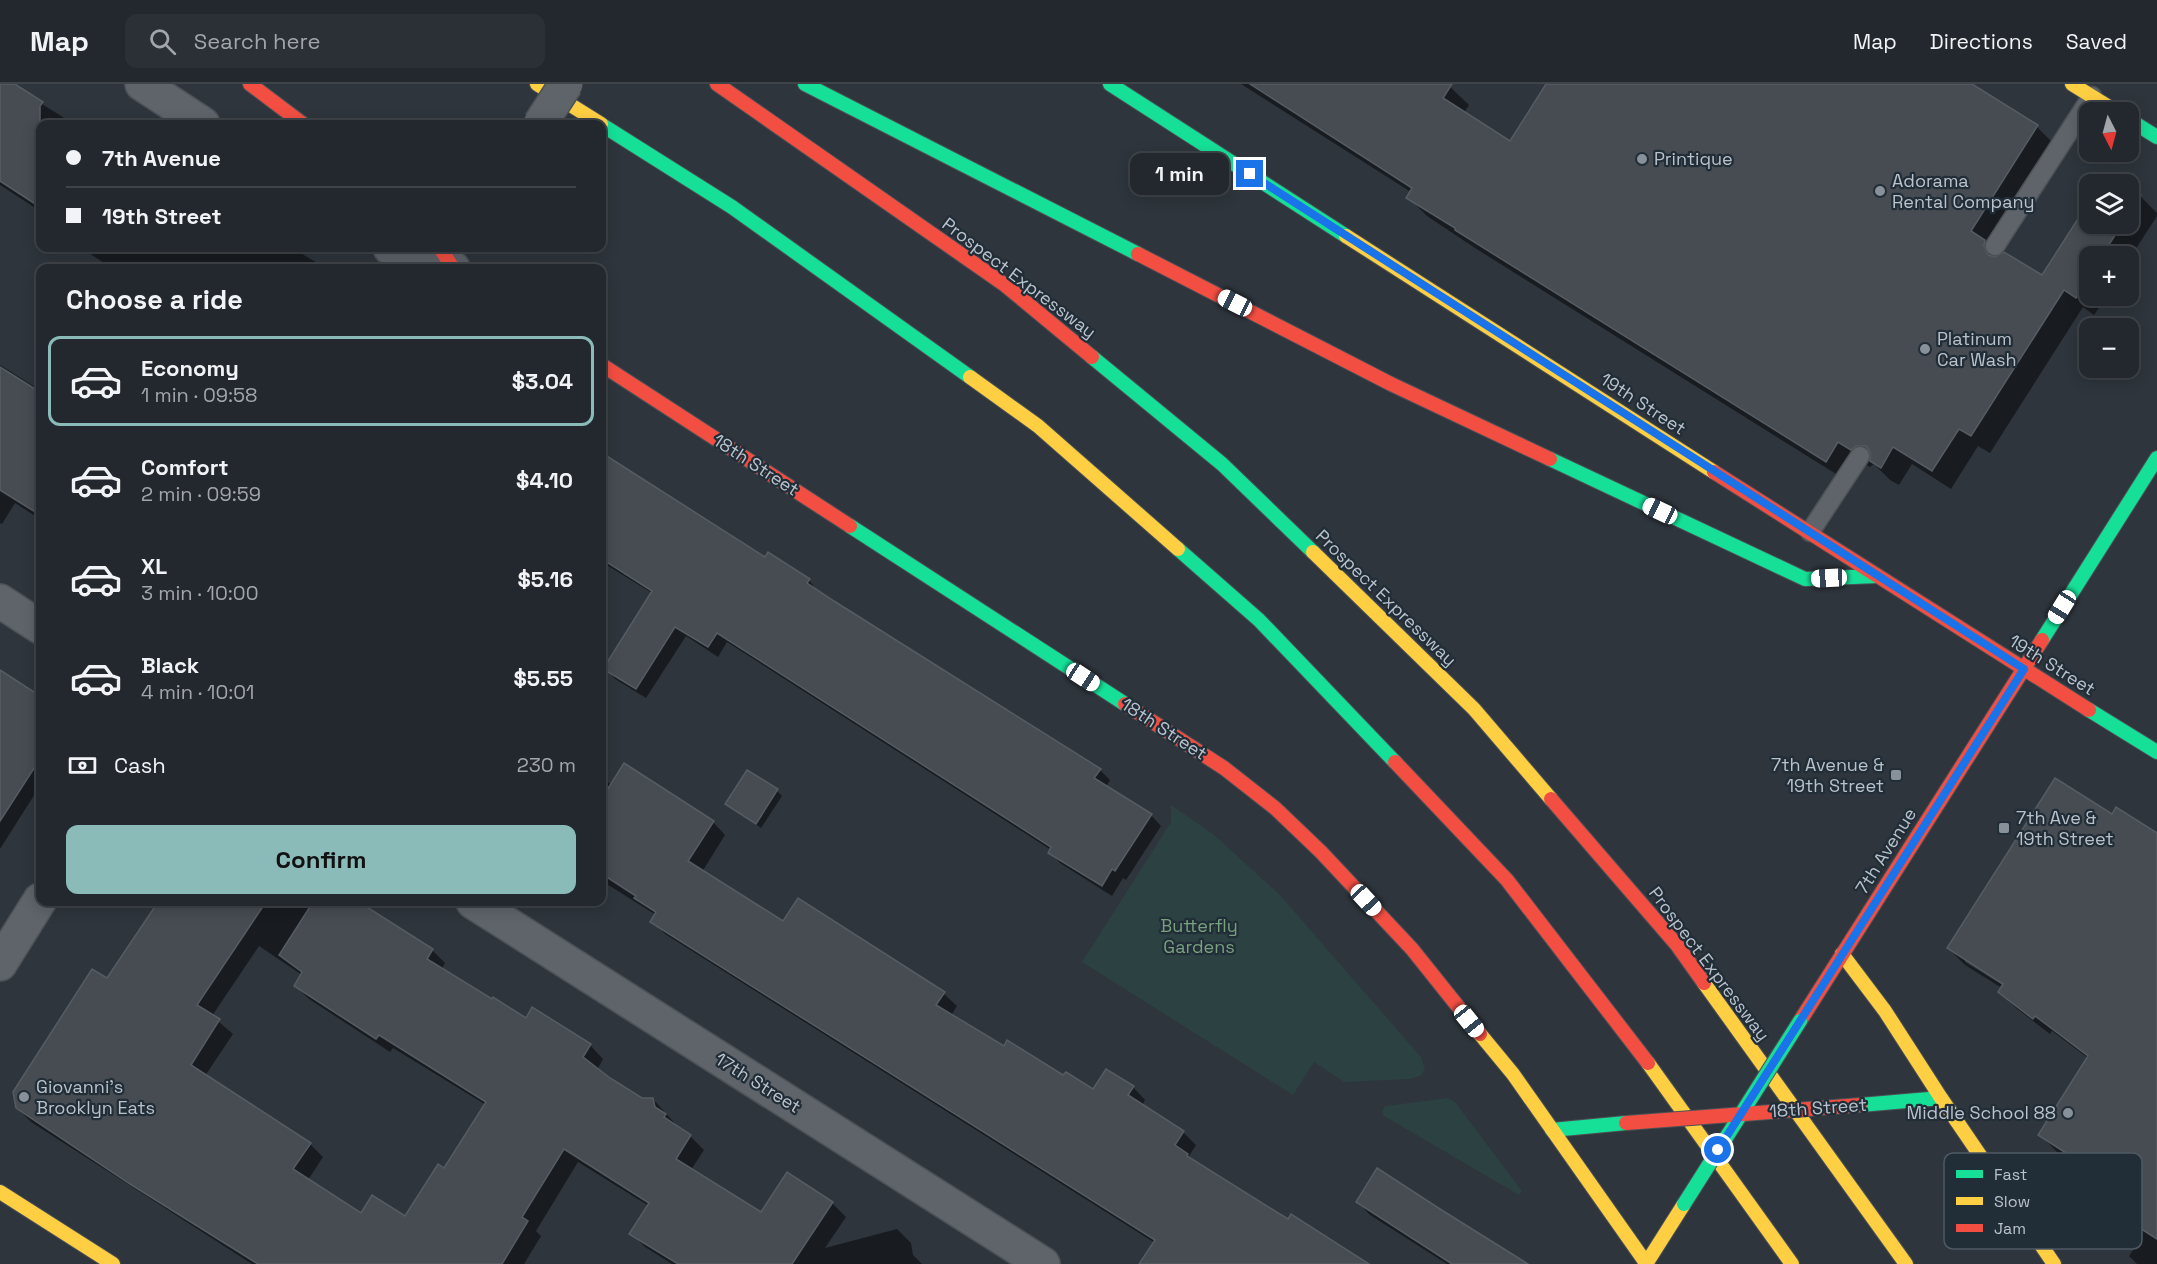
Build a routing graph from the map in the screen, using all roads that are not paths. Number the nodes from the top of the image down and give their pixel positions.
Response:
1 (142, 84) edge
2 (249, 84) edge
3 (537, 84) edge
4 (566, 84) edge
5 (717, 84) edge
6 (805, 84) edge
7 (1110, 84) edge
8 (2072, 84) edge
9 (2092, 96) junction
10 (2101, 102) edge
11 (197, 120) edge
12 (298, 120) edge
13 (543, 120) edge
14 (593, 120) edge
15 (2139, 126) edge
16 (606, 128) edge
17 (2157, 137) edge
18 (1995, 246) dead end
19 (403, 252) edge
20 (440, 264) edge
21 (606, 368) edge
22 (1860, 456) dead end
23 (2157, 458) edge
24 (1810, 532) junction
25 (1877, 576) junction
26 (0, 601) edge
27 (36, 624) edge
28 (2024, 669) junction
29 (2157, 752) edge
30 (36, 906) edge
31 (479, 906) edge
32 (1842, 954) junction
33 (0, 964) edge
34 (1941, 1098) junction
35 (1740, 1114) junction
36 (1552, 1130) junction
37 (1978, 1153) edge
38 (0, 1192) edge
39 (2044, 1249) edge
40 (113, 1264) edge
41 (1043, 1264) edge
42 (1646, 1264) edge
43 (1792, 1264) edge
44 (1906, 1264) edge
45 (2054, 1264) edge

1 - 11 street
2 - 12 main road
3 - 14 main road
4 - 13 street, bridge
5 - 44 main road, Prospect Expressway
6 - 25 main road
7 - 24 main road, 19th Street
8 - 9 main road
9 - 10 main road
9 - 18 lane
15 - 17 main road
16 - 43 main road
19 - 20 street
21 - 36 main road, 18th Street
22 - 24 lane
23 - 28 main road, 7th Avenue
24 - 25 main road, 19th Street
25 - 28 main road, 19th Street
26 - 27 street
28 - 29 main road, 19th Street
28 - 32 main road, 7th Avenue
30 - 33 street
31 - 41 street, 17th Street
32 - 34 main road
32 - 35 main road, 7th Avenue, bridge
34 - 35 main road, 18th Street, bridge
34 - 37 main road
35 - 36 main road, 18th Street, bridge
35 - 42 main road, 7th Avenue, bridge
36 - 42 main road, 18th Street
38 - 40 main road
39 - 45 main road

